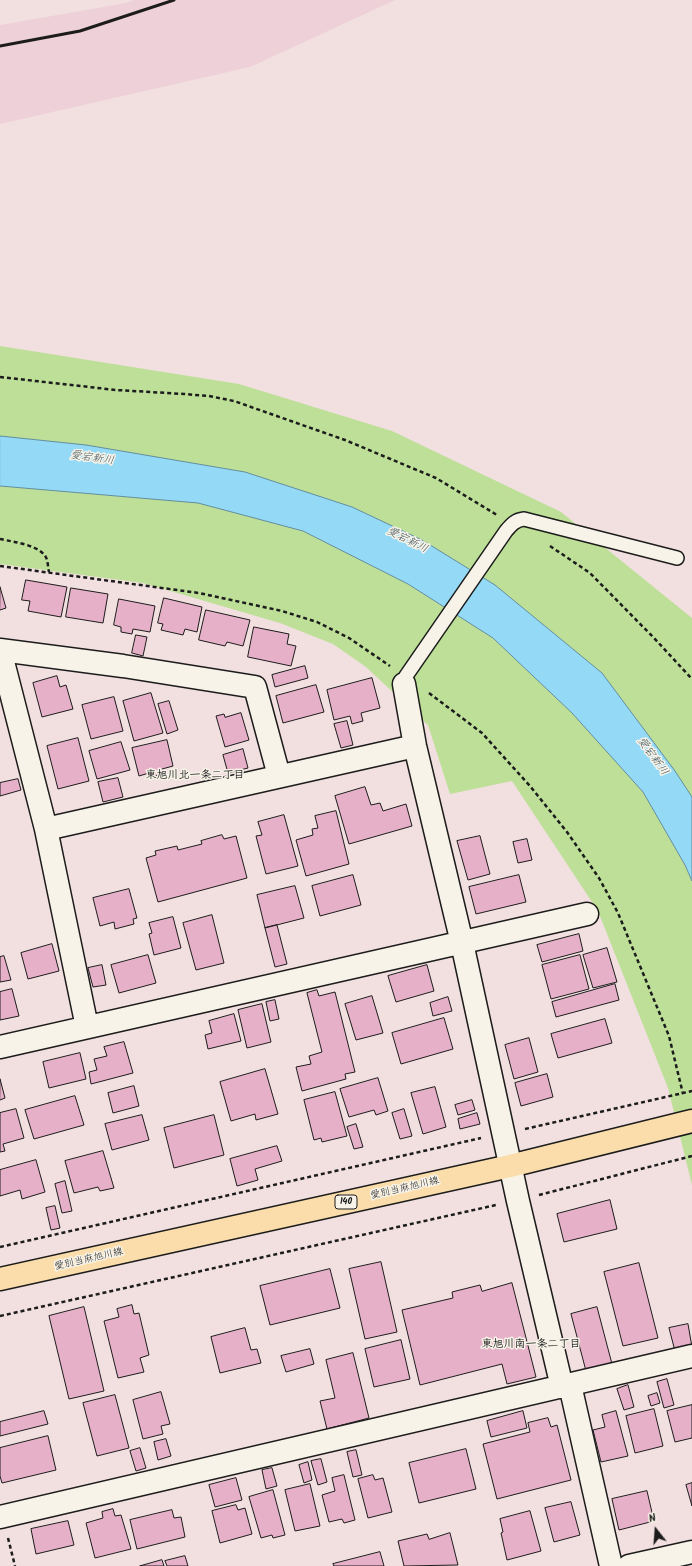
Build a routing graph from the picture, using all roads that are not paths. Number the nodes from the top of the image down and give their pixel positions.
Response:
1 (677, 558) dead end
2 (0, 650) edge
3 (404, 684) joint
4 (415, 746) junction
5 (279, 776) junction
6 (46, 829) junction
7 (588, 914) dead end
8 (462, 943) junction
9 (87, 1027) junction
10 (0, 1047) edge
11 (692, 1121) edge
12 (510, 1166) junction
13 (0, 1279) edge
14 (692, 1356) edge
15 (566, 1386) junction
16 (0, 1516) edge
17 (692, 1552) edge
18 (611, 1566) edge
19 (629, 1566) edge

1 - 3 lane
2 - 5 street
2 - 6 street
3 - 4 street
4 - 5 street
4 - 8 street
5 - 6 street
6 - 9 street
7 - 8 street
8 - 9 street
8 - 12 street
9 - 10 street
11 - 12 main road, 愛別当麻旭川線 / 140
12 - 13 main road, 愛別当麻旭川線 / 140
12 - 15 street
14 - 15 street
15 - 16 street
15 - 18 street
17 - 19 street

